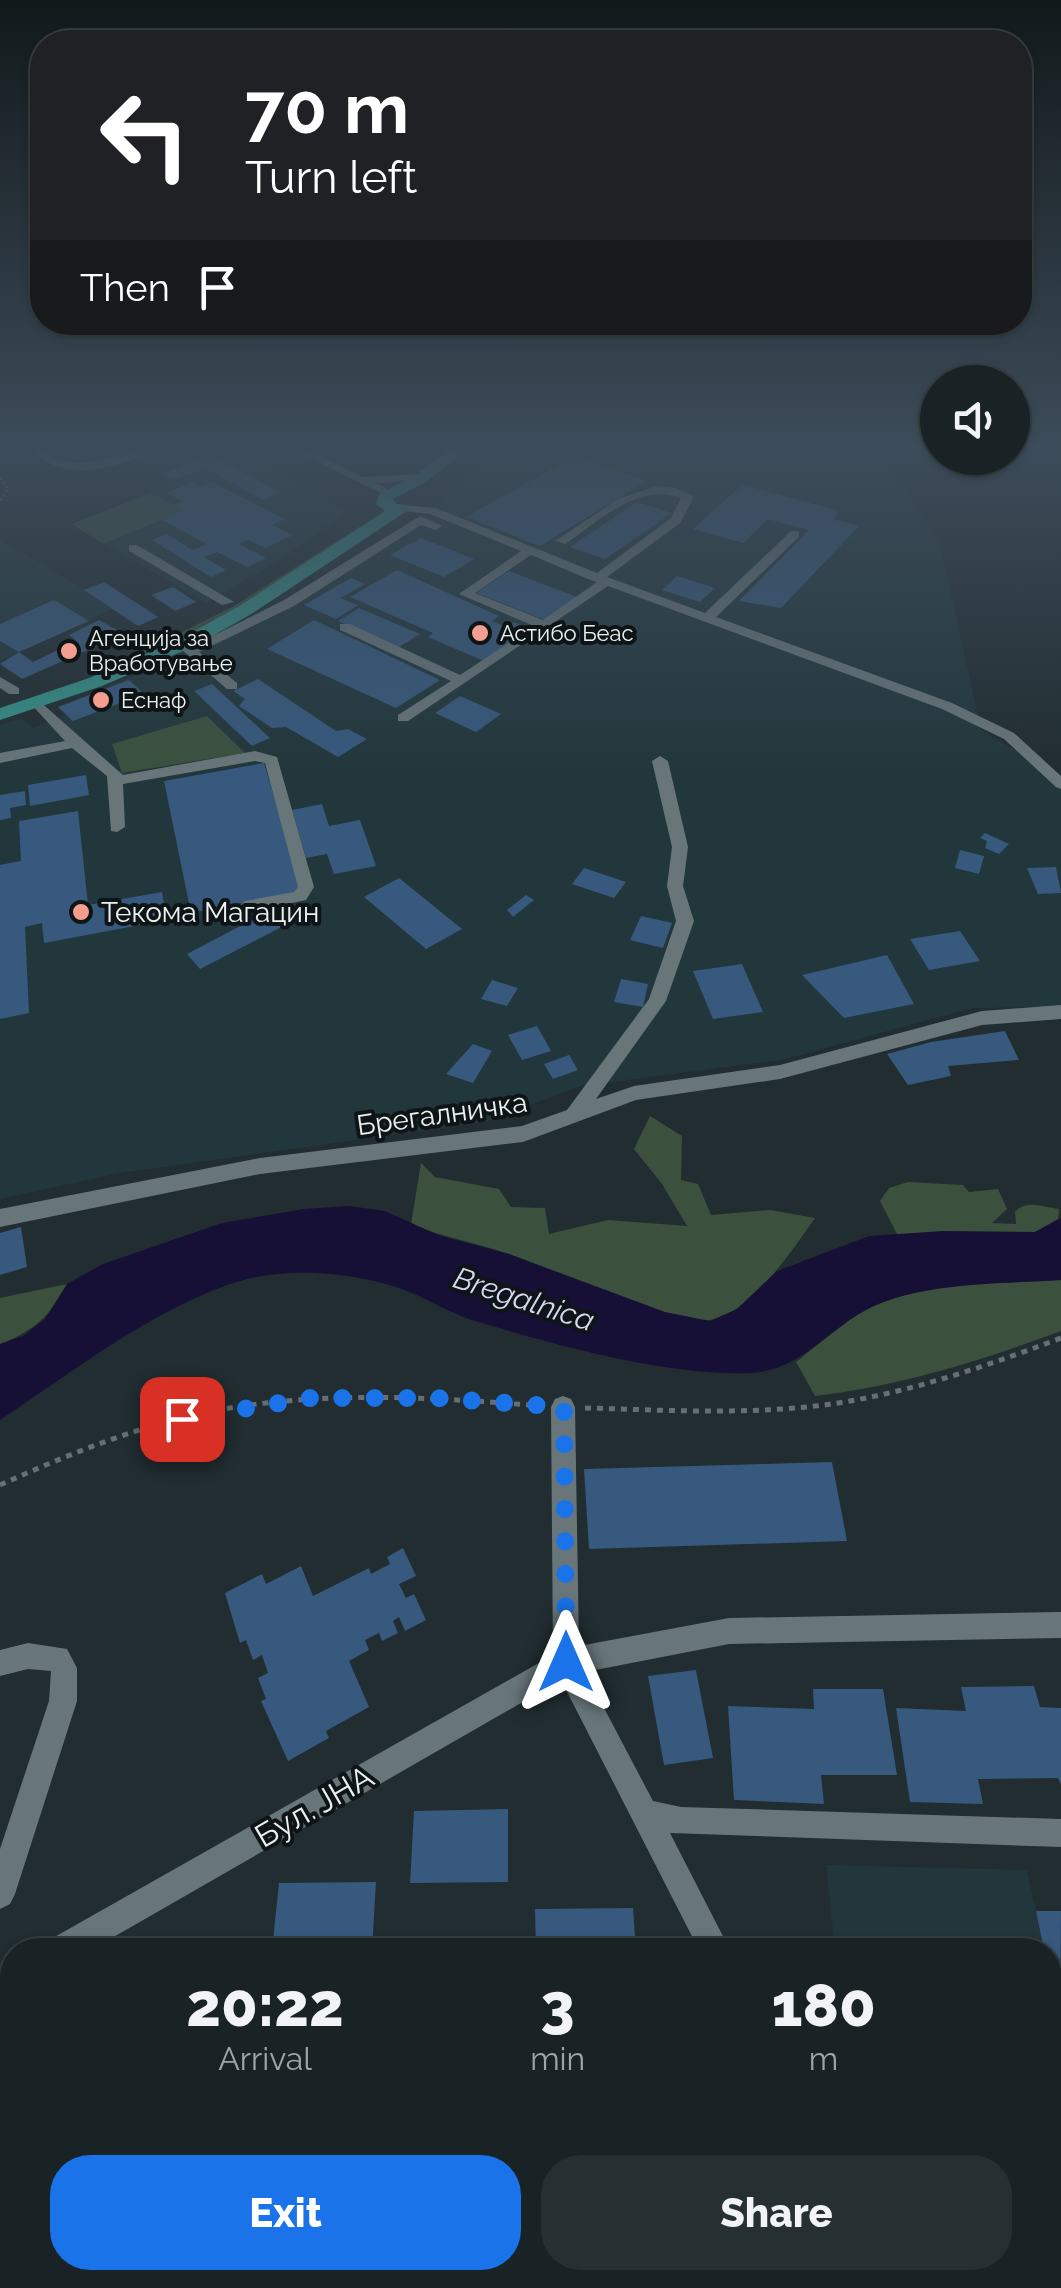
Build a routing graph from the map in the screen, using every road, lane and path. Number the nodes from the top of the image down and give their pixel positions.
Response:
1 (149, 558) edge
2 (301, 558) edge
3 (319, 558) edge
4 (361, 558) edge
5 (518, 558) edge
6 (535, 558) edge
7 (629, 558) edge
8 (770, 558) edge
9 (602, 579) junction
10 (226, 602) junction
11 (707, 618) junction
12 (544, 625) junction
13 (345, 626) dead end
14 (462, 681) junction
15 (232, 686) dead end
16 (16, 692) edge
17 (0, 714) edge
18 (403, 718) dead end
19 (75, 744) junction
20 (0, 758) edge
21 (660, 761) dead end
22 (115, 781) junction
23 (1061, 784) edge
24 (118, 828) dead end
25 (245, 907) dead end
26 (1061, 1012) edge
27 (572, 1118) junction
28 (0, 1218) edge
29 (1061, 1338) edge
30 (564, 1407) junction
31 (0, 1485) edge
32 (1061, 1625) edge
33 (566, 1662) junction
34 (0, 1663) edge
35 (646, 1814) junction
36 (1061, 1833) edge
37 (0, 1894) edge
38 (83, 1938) edge
39 (708, 1938) edge

1 - 10 street
2 - 10 main road
3 - 16 main road
4 - 15 street
5 - 12 street
6 - 9 street
7 - 9 street
8 - 11 street
9 - 11 street
9 - 12 street
10 - 16 main road
11 - 23 street
12 - 14 street
13 - 14 street
14 - 18 street
16 - 17 main road
16 - 19 street
19 - 20 street
19 - 22 street
21 - 27 street
22 - 24 street
22 - 25 street
26 - 27 street, Брегалничка
27 - 28 street, Брегалничка
29 - 30 path
30 - 31 path
30 - 33 street
32 - 33 street, Бул. ЈНА
33 - 35 street
33 - 38 street, Бул. ЈНА
34 - 37 street
35 - 36 street
35 - 39 street

